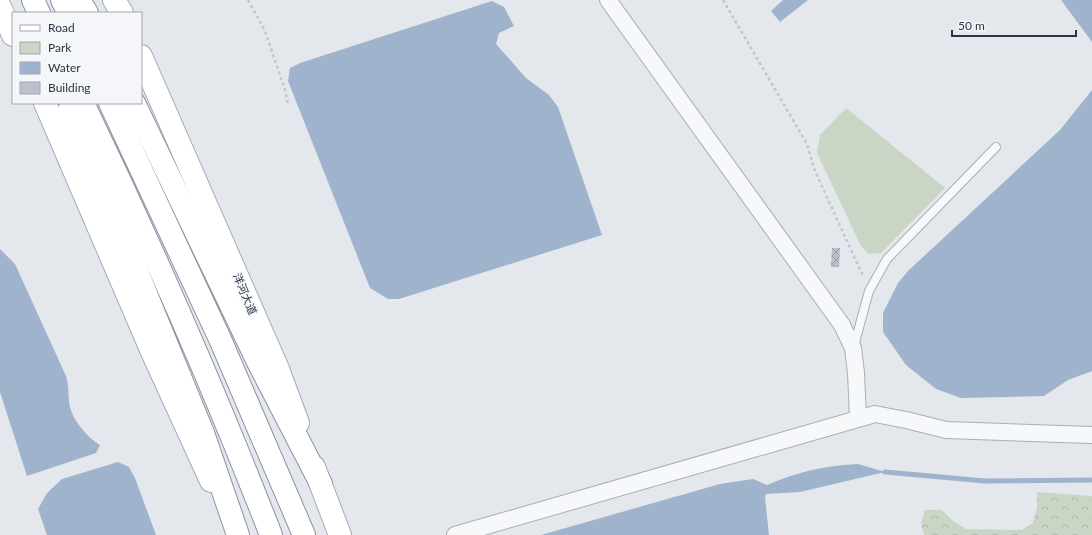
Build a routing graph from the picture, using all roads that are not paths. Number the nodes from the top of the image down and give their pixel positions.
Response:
1 (25, 0) edge
2 (33, 0) edge
3 (62, 0) edge
4 (79, 0) edge
5 (114, 0) edge
6 (608, 0) edge
7 (0, 7) edge
8 (30, 12) edge
9 (39, 12) edge
10 (68, 12) edge
11 (85, 12) edge
12 (121, 12) edge
13 (12, 33) edge
14 (142, 58) edge
15 (45, 104) edge
16 (68, 104) edge
17 (83, 104) edge
18 (110, 104) edge
19 (134, 104) edge
20 (996, 147) dead end
21 (853, 348) junction
22 (858, 418) junction
23 (1092, 434) edge
24 (321, 484) junction
25 (237, 535) edge
26 (271, 535) edge
27 (304, 535) edge
28 (340, 535) edge
29 (455, 535) edge

1 - 8 main road
2 - 9 main road
3 - 10 main road
4 - 11 main road
5 - 12 main road
6 - 21 street
7 - 13 main road
14 - 24 main road, 洋河大道
15 - 25 main road
16 - 25 main road
17 - 26 main road
18 - 27 main road
19 - 24 main road
20 - 21 lane
21 - 22 street
22 - 23 street
22 - 29 street
24 - 28 main road, 洋河大道

